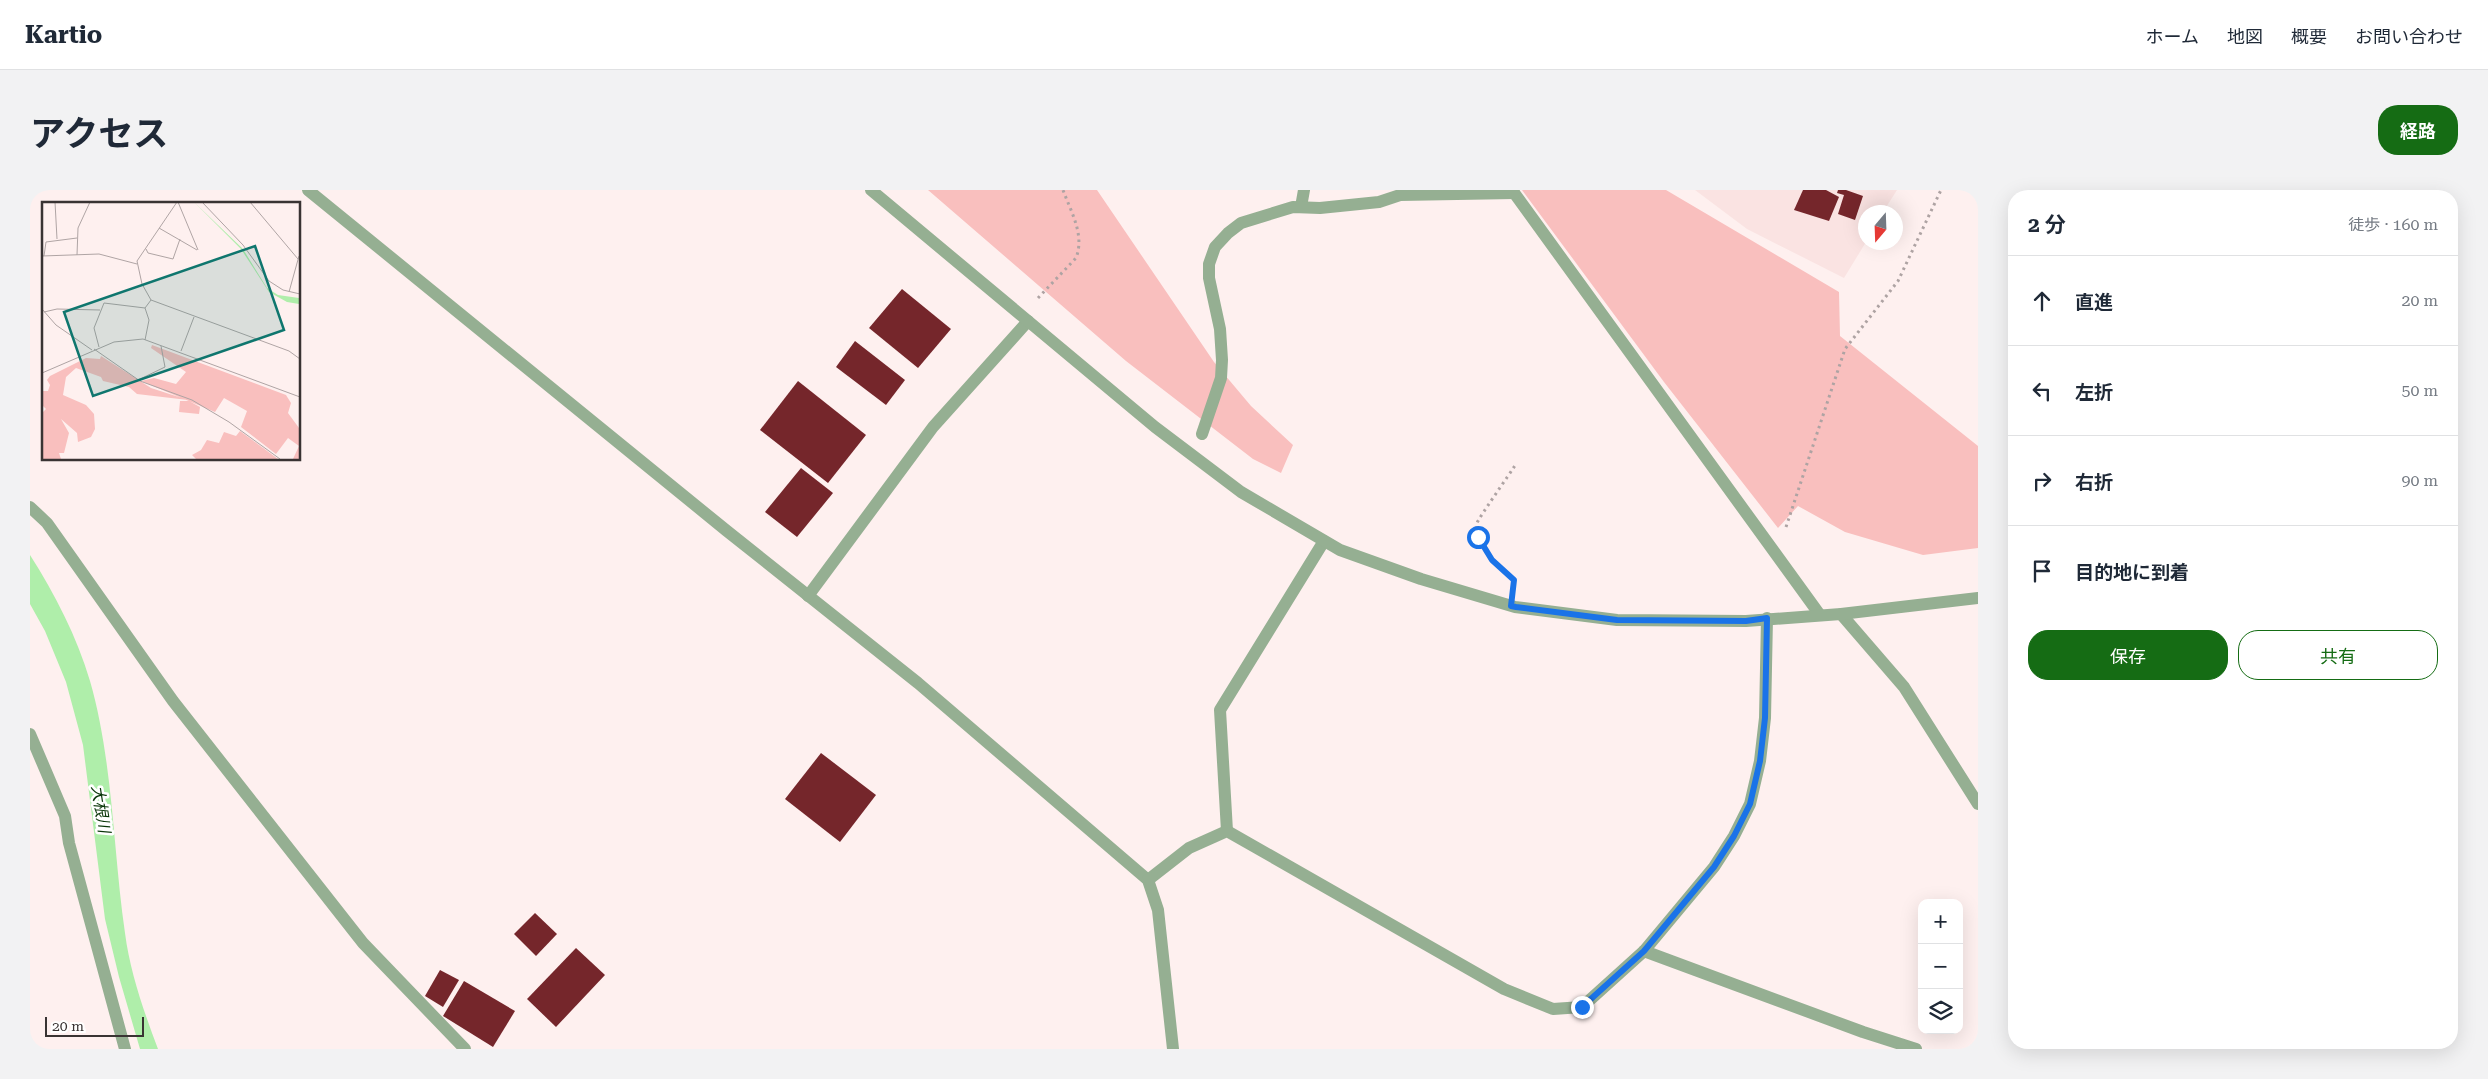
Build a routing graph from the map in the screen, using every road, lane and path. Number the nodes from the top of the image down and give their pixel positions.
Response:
1 (308, 190) edge
2 (871, 190) edge
3 (1063, 190) edge
4 (1304, 190) edge
5 (1941, 190) edge
6 (1513, 192) edge
7 (1397, 193) edge
8 (1301, 207) junction
9 (1038, 298) dead end
10 (1028, 321) junction
11 (1202, 434) dead end
12 (1516, 464) dead end
13 (30, 507) edge
14 (1324, 541) junction
15 (1776, 556) junction
16 (808, 596) junction
17 (1978, 598) edge
18 (1511, 606) junction
19 (1840, 614) junction
20 (1820, 615) junction
21 (1767, 618) junction
22 (30, 734) edge
23 (1978, 804) edge
24 (1227, 831) junction
25 (1148, 880) junction
26 (1644, 951) junction
27 (125, 1049) edge
28 (465, 1049) edge
29 (1173, 1049) edge
30 (1916, 1049) edge

1 - 16 street
2 - 10 street
3 - 9 path
4 - 8 street
5 - 15 path
6 - 7 street
6 - 15 street
7 - 8 street
8 - 11 street
10 - 14 street
10 - 16 street
12 - 18 path
13 - 28 street
14 - 18 street
14 - 24 street
15 - 20 street
16 - 25 street
17 - 19 street
18 - 21 street
19 - 20 street
19 - 23 street
20 - 21 street
21 - 26 street
22 - 27 street
24 - 25 street
24 - 26 street
25 - 29 street
26 - 30 street

